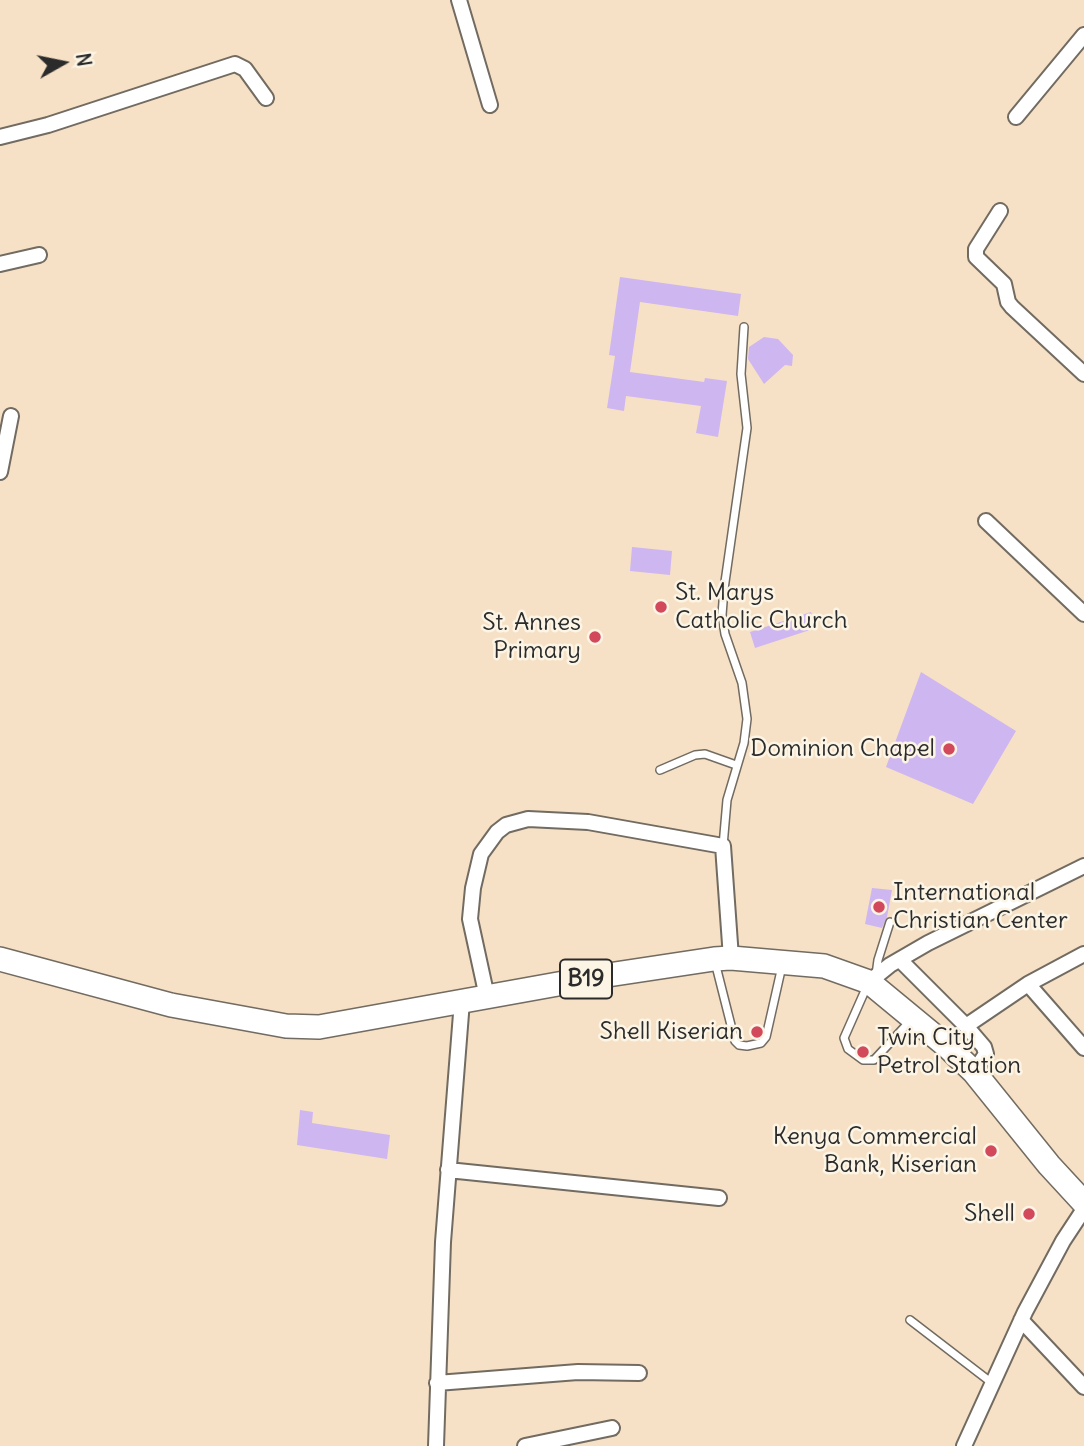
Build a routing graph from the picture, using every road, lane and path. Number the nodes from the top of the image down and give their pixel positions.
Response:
1 (459, 0) edge
2 (1084, 35) edge
3 (266, 98) dead end
4 (491, 105) dead end
5 (1016, 117) dead end
6 (0, 137) edge
7 (1000, 211) dead end
8 (38, 255) dead end
9 (0, 264) edge
10 (744, 327) dead end
11 (1084, 374) edge
12 (11, 416) dead end
13 (0, 472) edge
14 (986, 521) dead end
15 (1084, 614) edge
16 (736, 765) junction
17 (660, 770) dead end
18 (723, 846) junction
19 (1084, 866) edge
20 (890, 922) dead end
21 (1084, 954) edge
22 (0, 959) edge
23 (722, 959) junction
24 (901, 960) junction
25 (783, 962) junction
26 (872, 979) junction
27 (1028, 984) junction
28 (487, 997) junction
29 (462, 1001) junction
30 (912, 1018) junction
31 (966, 1026) junction
32 (1084, 1048) edge
33 (974, 1072) junction
34 (448, 1170) junction
35 (719, 1198) dead end
36 (1084, 1206) edge
37 (909, 1320) dead end
38 (1021, 1320) junction
39 (639, 1373) dead end
40 (437, 1383) junction
41 (993, 1384) junction
42 (1084, 1387) edge
43 (612, 1428) dead end
44 (436, 1446) edge
45 (525, 1446) edge
46 (964, 1446) edge

1 - 4 street
2 - 5 street
3 - 6 street
7 - 11 street
8 - 9 street
10 - 16 lane
12 - 13 street
14 - 15 street
16 - 17 lane
16 - 18 lane
18 - 23 street
18 - 28 street
19 - 24 street
20 - 26 lane
21 - 27 street
22 - 29 highway, B19
23 - 25 highway, B19
23 - 25 lane
23 - 28 highway, B19
24 - 26 street
24 - 31 street
25 - 26 highway, B19
26 - 30 highway, B19
26 - 30 lane
27 - 31 street
27 - 32 street
28 - 29 highway, B19
29 - 34 street
30 - 33 highway, B19
31 - 33 street
33 - 36 highway, B19
34 - 35 street
34 - 40 street
36 - 38 street
37 - 41 lane
38 - 41 street
38 - 42 street
39 - 40 street
40 - 44 street
41 - 46 street
43 - 45 street

